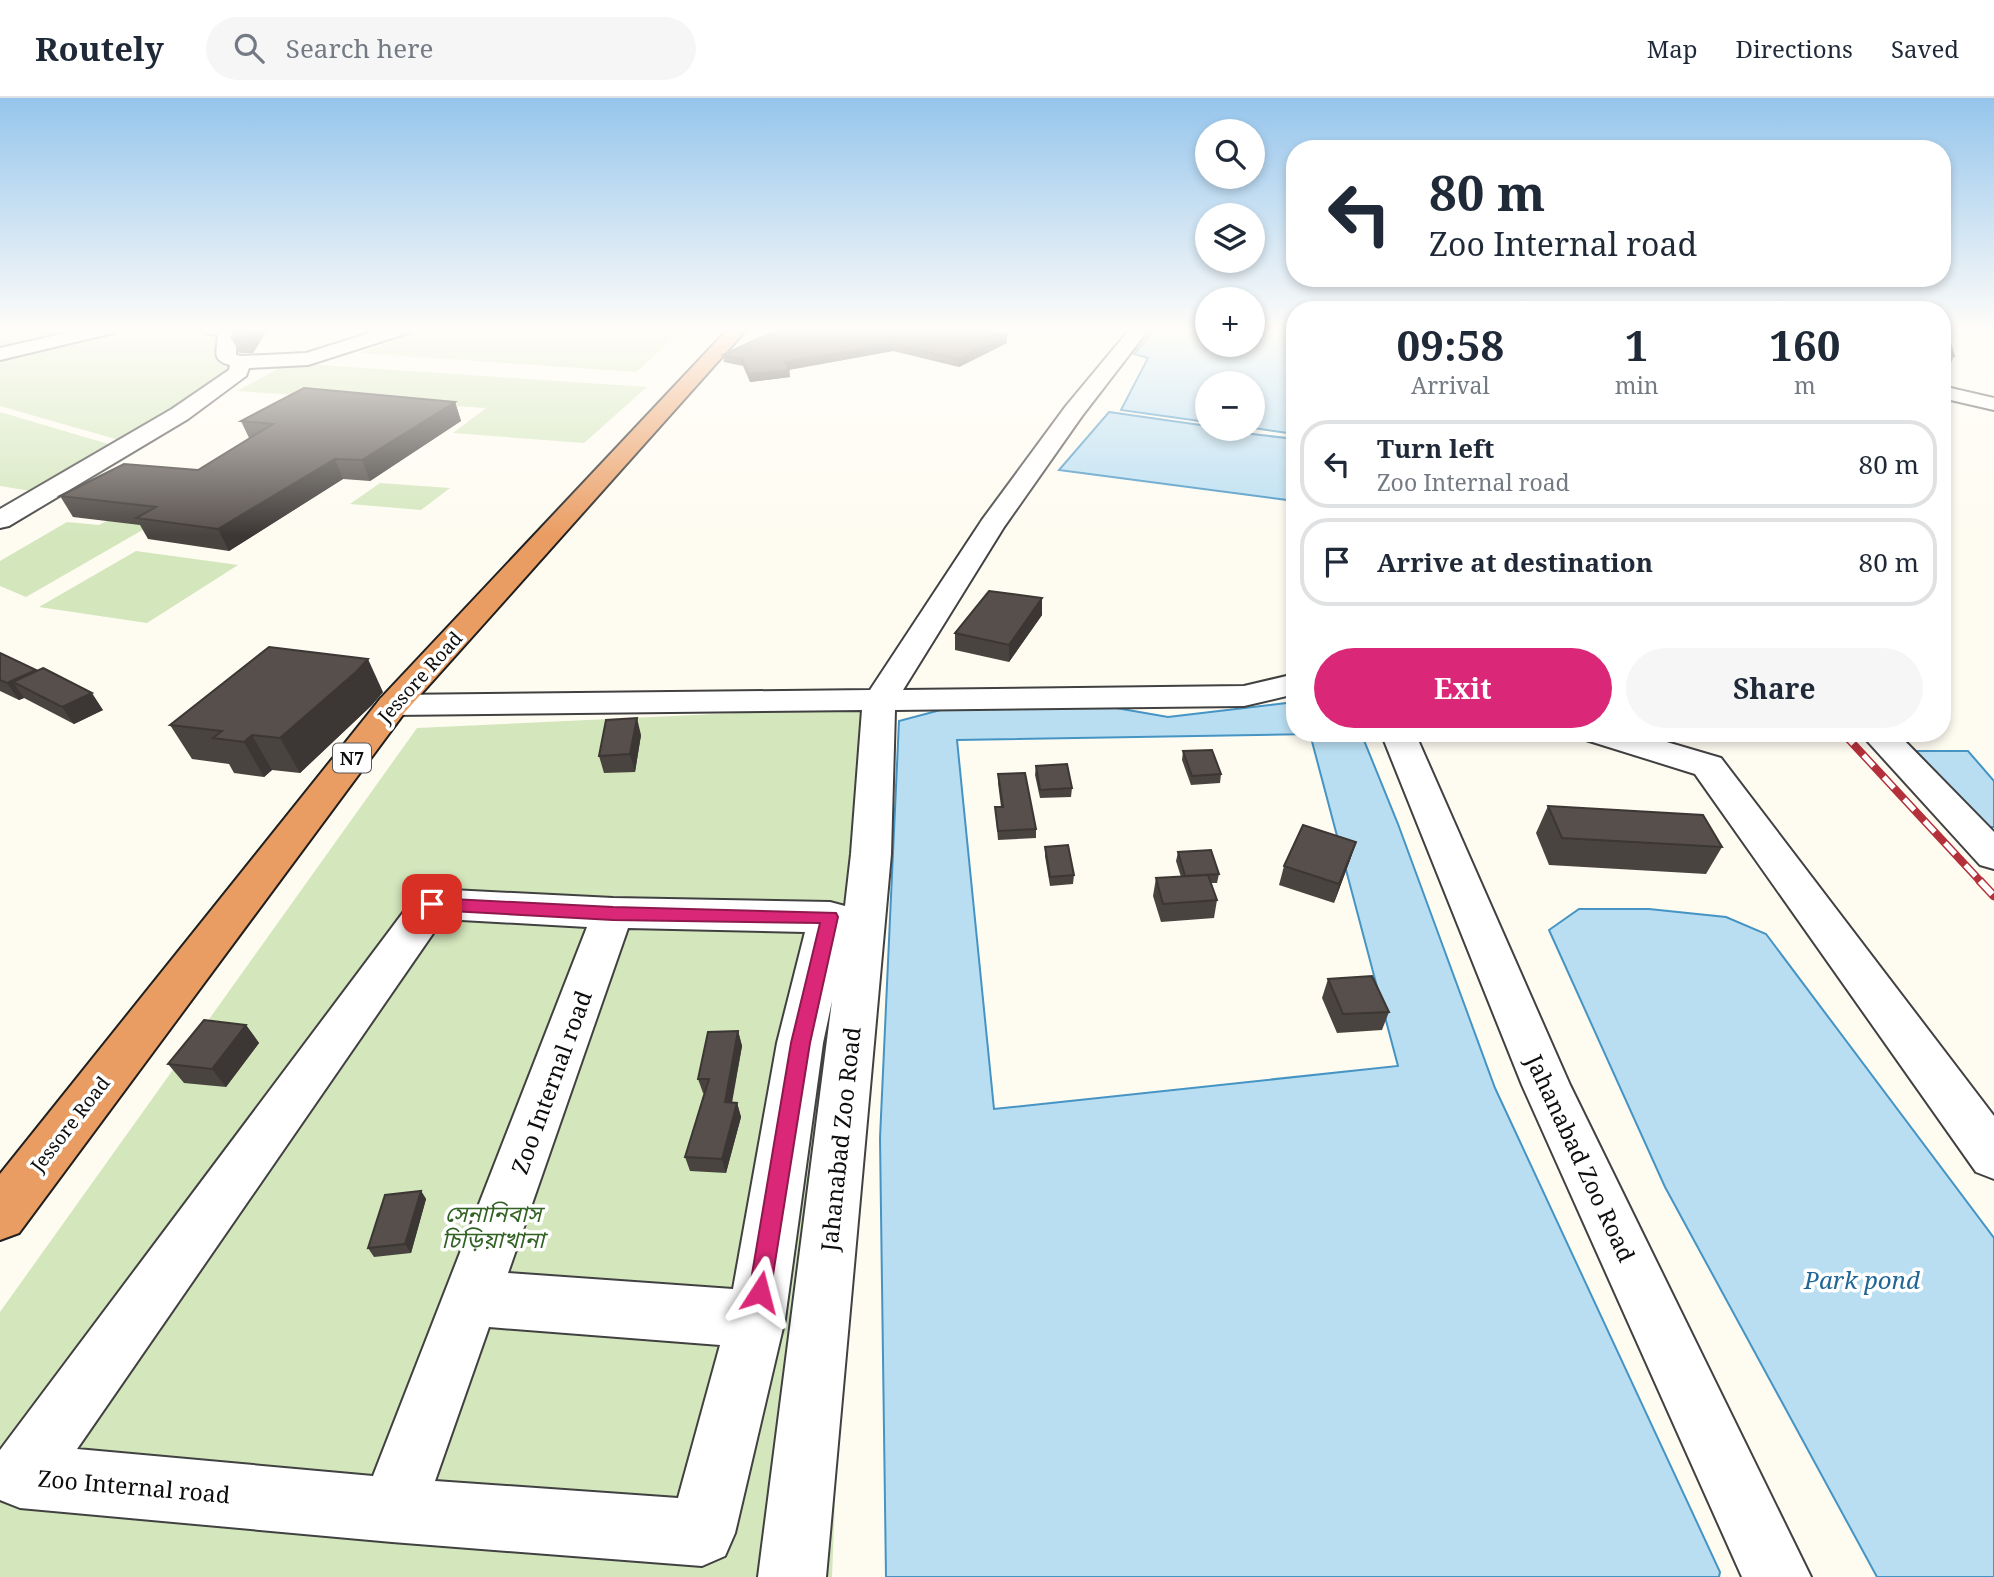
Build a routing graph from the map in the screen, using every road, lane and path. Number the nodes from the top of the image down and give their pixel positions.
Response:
1 (202, 398) edge
2 (675, 398) edge
3 (1084, 398) edge
4 (1968, 398) edge
5 (1994, 404) edge
6 (0, 520) edge
7 (1286, 686) edge
8 (879, 701) junction
9 (393, 705) junction
10 (1402, 742) edge
11 (1629, 742) edge
12 (1886, 742) edge
13 (1994, 856) edge
14 (613, 913) junction
15 (1994, 1156) edge
16 (0, 1215) edge
17 (471, 1298) junction
18 (756, 1319) junction
19 (392, 1510) junction
20 (792, 1577) edge
21 (1777, 1577) edge

1 - 6 street
2 - 9 highway, Jessore Road / N7
3 - 8 street
4 - 5 street
7 - 8 street
8 - 9 street
8 - 20 street, Jahanabad Zoo Road
9 - 16 highway, Jessore Road / N7
10 - 21 street, Jahanabad Zoo Road
11 - 15 street
12 - 13 street
14 - 17 street, Zoo Internal road
14 - 18 street, Zoo Internal road
14 - 19 street, Zoo Internal road
17 - 18 street
17 - 19 street, Zoo Internal road
18 - 19 street, Zoo Internal road

